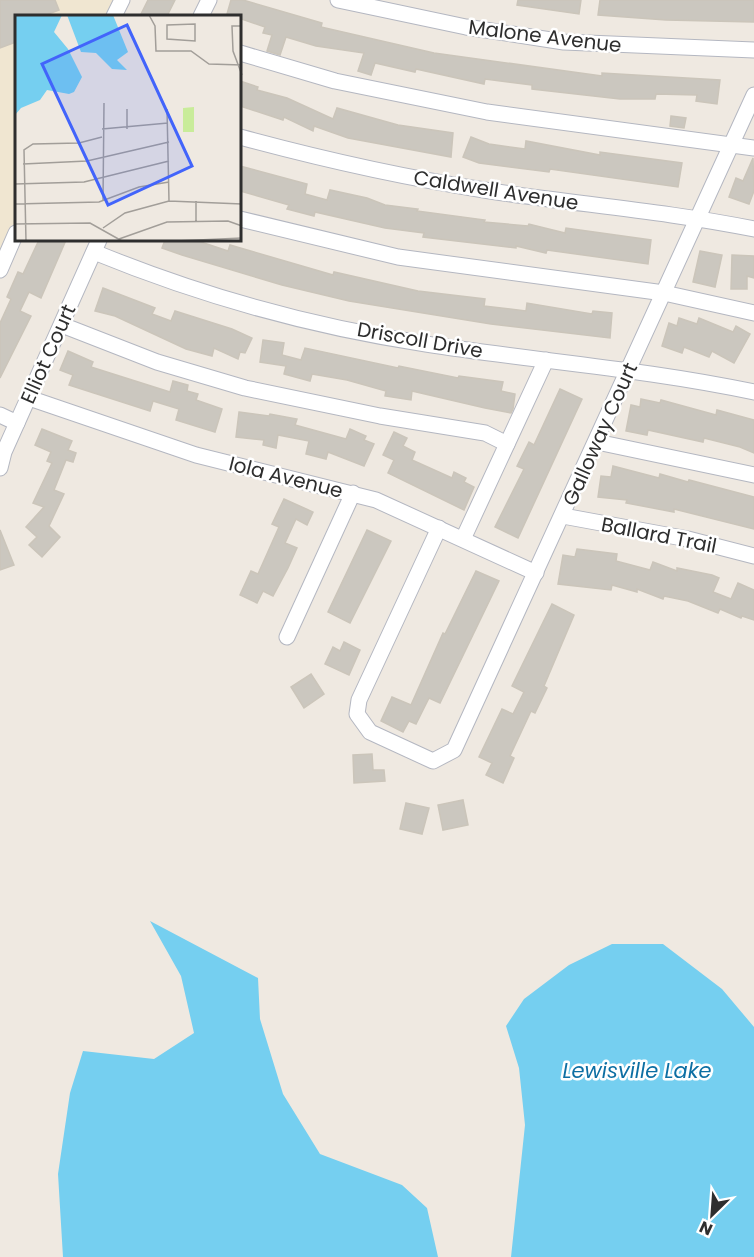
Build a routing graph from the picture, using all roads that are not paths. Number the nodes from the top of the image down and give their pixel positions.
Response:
1 (122, 0) edge
2 (209, 0) edge
3 (338, 0) edge
4 (114, 15) edge
5 (202, 15) edge
6 (754, 50) edge
7 (242, 54) edge
8 (754, 95) edge
9 (242, 138) edge
10 (733, 143) junction
11 (754, 148) edge
12 (698, 218) junction
13 (242, 219) edge
14 (754, 229) edge
15 (15, 235) edge
16 (97, 246) edge
17 (0, 270) edge
18 (664, 293) junction
19 (754, 313) edge
20 (62, 325) junction
21 (546, 360) junction
22 (629, 370) junction
23 (754, 392) edge
24 (29, 398) junction
25 (0, 415) edge
26 (17, 423) junction
27 (597, 442) junction
28 (507, 444) junction
29 (0, 468) edge
30 (754, 475) edge
31 (353, 494) junction
32 (563, 516) junction
33 (439, 528) junction
34 (463, 539) junction
35 (754, 556) edge
36 (536, 573) junction
37 (287, 637) dead end

1 - 4 street
2 - 5 street
3 - 6 street, Malone Avenue
7 - 10 street
8 - 10 street, Galloway Court
9 - 12 street, Caldwell Avenue
10 - 11 street
10 - 12 street, Galloway Court
12 - 14 street, Caldwell Avenue
12 - 18 street, Galloway Court
13 - 18 street
15 - 17 street
16 - 20 street, Elliot Court
16 - 21 street, Driscoll Drive
18 - 19 street
18 - 22 street, Galloway Court
20 - 24 street, Elliot Court
20 - 28 street
21 - 22 street, Driscoll Drive
21 - 28 street
22 - 23 street, Driscoll Drive
22 - 27 street, Galloway Court
24 - 26 street, Elliot Court
24 - 31 street, Iola Avenue
25 - 26 street
26 - 29 street, Elliot Court
27 - 30 street
27 - 32 street, Galloway Court
28 - 34 street
31 - 33 street, Iola Avenue
31 - 37 street
32 - 35 street, Ballard Trail
32 - 36 street, Galloway Court
33 - 34 street, Iola Avenue
33 - 36 street, Galloway Court
34 - 36 street, Iola Avenue

